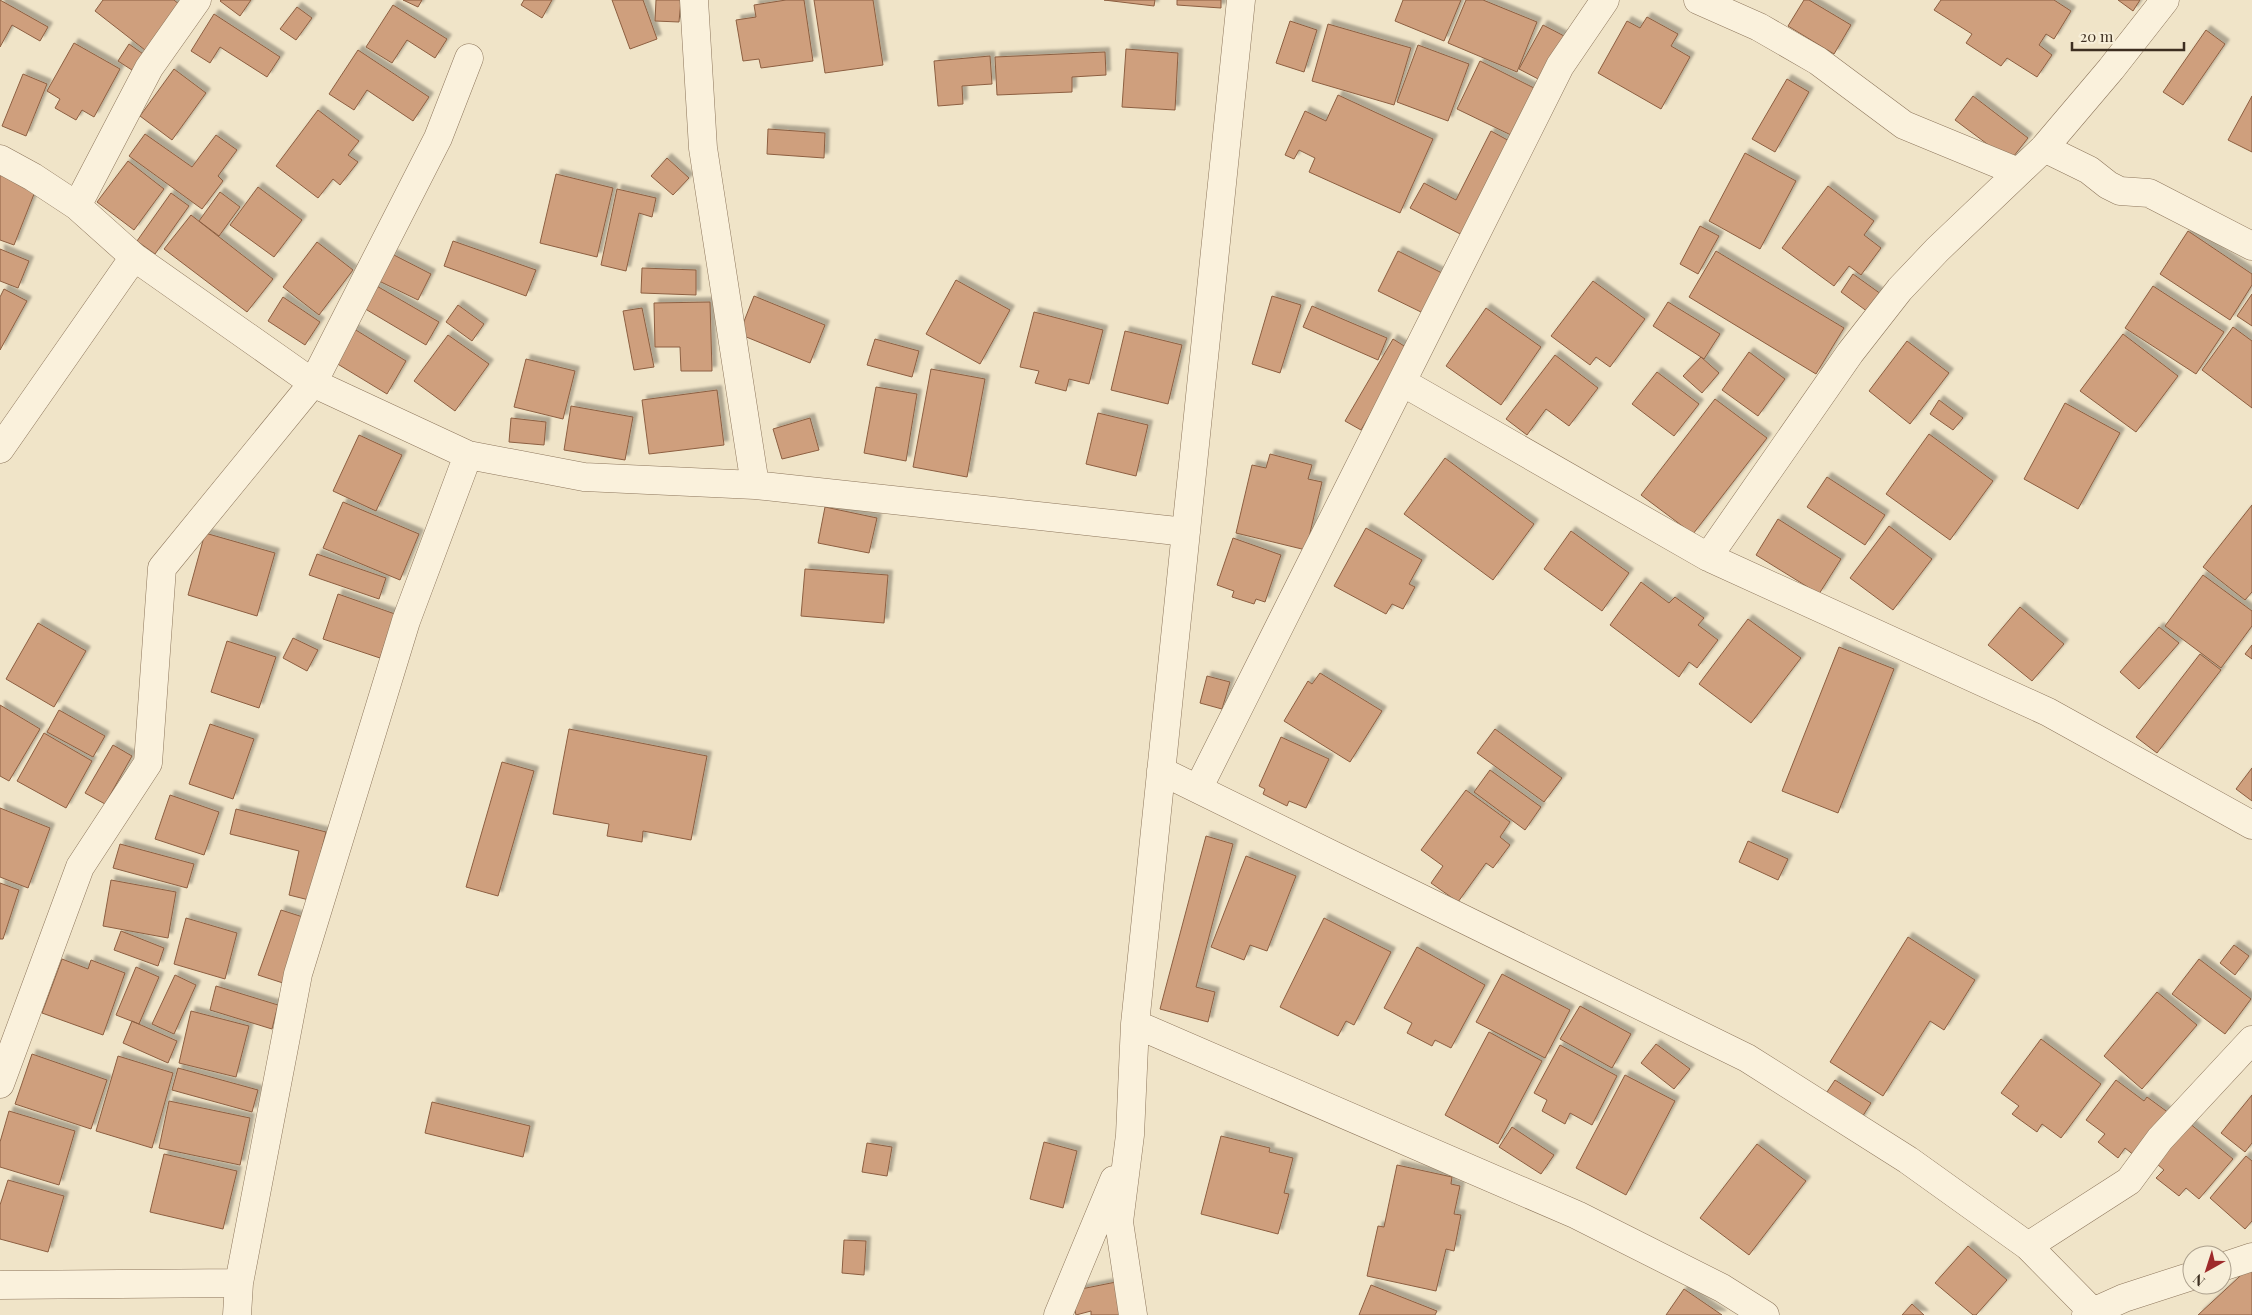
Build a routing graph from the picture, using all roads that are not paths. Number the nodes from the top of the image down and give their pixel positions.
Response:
1 (197, 0) edge
2 (694, 0) edge
3 (1241, 0) edge
4 (1605, 0) edge
5 (1698, 0) edge
6 (2165, 0) edge
7 (469, 58) dead end
8 (2044, 148) junction
9 (0, 159) edge
10 (2018, 172) junction
11 (77, 206) junction
12 (2252, 246) edge
13 (134, 257) junction
14 (1402, 382) junction
15 (313, 383) junction
16 (0, 450) edge
17 (468, 455) junction
18 (754, 485) junction
19 (1186, 532) junction
20 (1708, 557) junction
21 (1161, 771) junction
22 (1198, 789) junction
23 (2252, 825) edge
24 (1135, 1024) junction
25 (2252, 1040) edge
26 (0, 1084) edge
27 (1130, 1135) junction
28 (2028, 1246) junction
29 (2252, 1257) edge
30 (2232, 1264) edge
31 (2182, 1281) edge
32 (239, 1283) junction
33 (0, 1285) edge
34 (2132, 1307) edge
35 (2090, 1314) edge
36 (237, 1315) edge
37 (1058, 1315) edge
38 (1133, 1315) edge
39 (1765, 1315) edge

1 - 11 street
2 - 18 street
3 - 19 street
4 - 14 street
5 - 10 street
6 - 8 street
7 - 15 street
8 - 10 street
8 - 12 street
9 - 11 street
10 - 20 street
11 - 13 street
13 - 15 street
13 - 16 street
14 - 20 street
14 - 22 street
15 - 17 street
15 - 26 street
17 - 18 street
17 - 32 street
18 - 19 street
19 - 21 street
20 - 23 street
21 - 22 street
21 - 24 street
22 - 28 street
24 - 27 street
24 - 39 street
25 - 28 street
27 - 37 street
27 - 38 street
28 - 35 street
29 - 30 street
31 - 34 street
32 - 33 street
32 - 36 street
34 - 35 street

